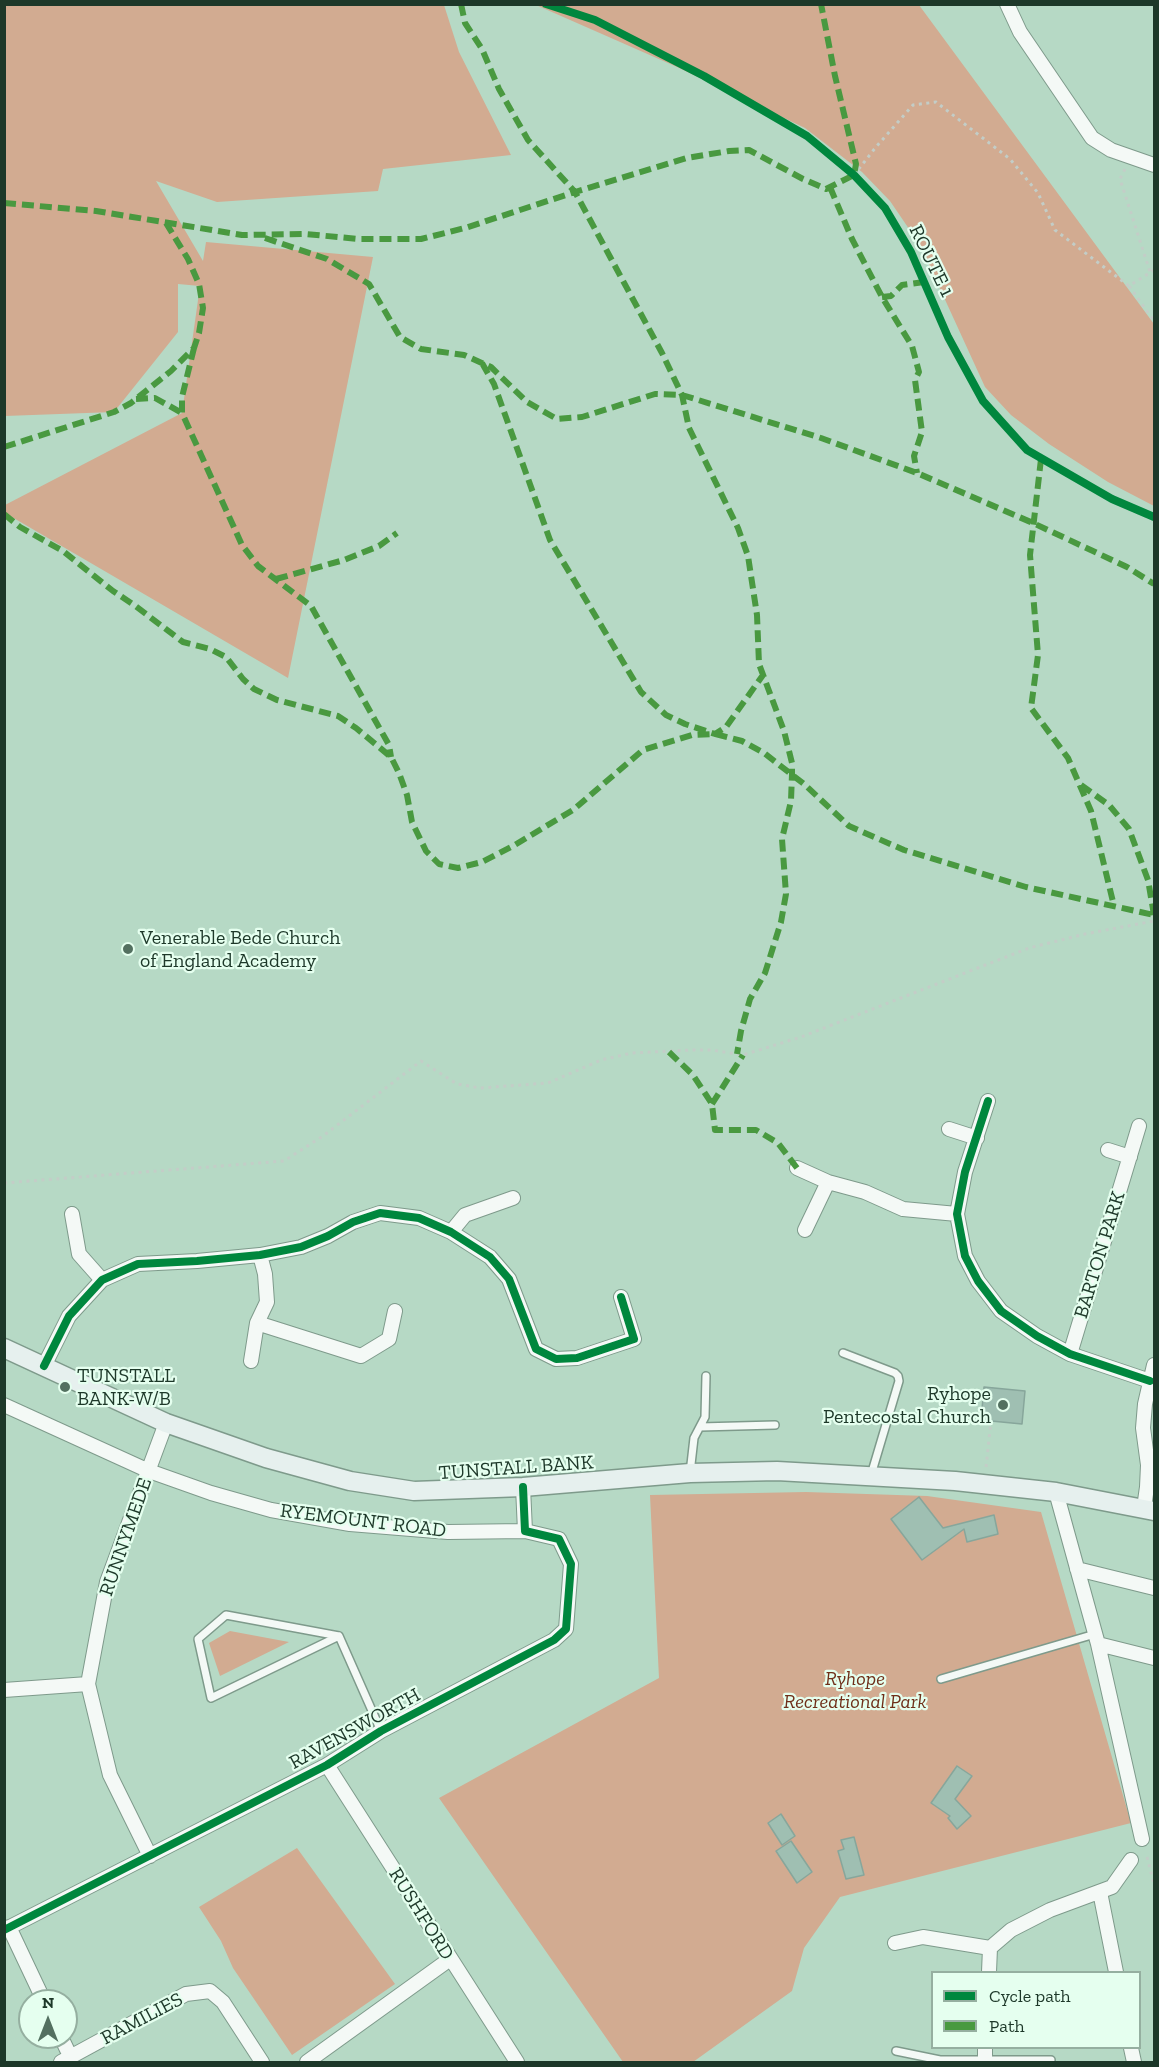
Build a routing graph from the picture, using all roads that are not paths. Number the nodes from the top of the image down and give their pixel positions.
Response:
1 (1007, 4) edge
2 (1155, 165) edge
3 (988, 1101) dead end
4 (1139, 1126) dead end
5 (949, 1129) dead end
6 (977, 1138) junction
7 (1108, 1150) dead end
8 (1130, 1156) junction
9 (797, 1168) dead end
10 (828, 1182) junction
11 (513, 1198) dead end
12 (72, 1214) dead end
13 (957, 1214) junction
14 (805, 1230) dead end
15 (451, 1232) junction
16 (260, 1255) junction
17 (102, 1280) junction
18 (621, 1297) dead end
19 (395, 1311) dead end
20 (257, 1323) junction
21 (4, 1348) edge
22 (843, 1353) dead end
23 (1070, 1354) junction
24 (251, 1361) dead end
25 (1155, 1365) edge
26 (45, 1366) junction
27 (706, 1376) dead end
28 (1150, 1381) junction
29 (4, 1405) edge
30 (166, 1423) junction
31 (775, 1425) dead end
32 (700, 1427) junction
33 (1151, 1465) edge
34 (148, 1471) junction
35 (690, 1473) junction
36 (871, 1475) junction
37 (523, 1487) junction
38 (1056, 1492) junction
39 (1149, 1509) edge
40 (525, 1531) junction
41 (1077, 1569) junction
42 (1155, 1588) edge
43 (339, 1636) junction
44 (1096, 1639) junction
45 (1155, 1658) edge
46 (941, 1679) dead end
47 (88, 1684) junction
48 (4, 1690) edge
49 (381, 1731) junction
50 (327, 1765) junction
51 (1142, 1839) road end
52 (150, 1856) junction
53 (1131, 1860) dead end
54 (1100, 1892) junction
55 (7, 1929) edge
56 (896, 1943) dead end
57 (990, 1948) junction
58 (450, 1959) junction
59 (989, 1971) edge
60 (1116, 1971) edge
61 (38, 1989) edge
62 (896, 2051) dead end
63 (985, 2057) edge
64 (66, 2060) edge
65 (1051, 2060) dead end
66 (262, 2062) edge
67 (307, 2062) edge
68 (517, 2062) edge

1 - 2 street
3 - 6 street
4 - 8 street, BARTON PARK
5 - 6 street
6 - 13 street
7 - 8 street
8 - 23 street, BARTON PARK
9 - 10 street
10 - 13 street
10 - 14 street
11 - 15 street
12 - 17 street
13 - 23 street
15 - 16 street
15 - 18 street
16 - 17 street
16 - 20 street
17 - 26 street
19 - 20 street
20 - 24 street
21 - 26 main road, TUNSTALL BANK
22 - 36 lane
23 - 28 street
25 - 28 street
26 - 30 main road, TUNSTALL BANK
27 - 32 lane
28 - 33 street
29 - 34 street, RYEMOUNT ROAD
30 - 34 street, RUNNYMEDE
30 - 37 main road, TUNSTALL BANK
31 - 32 lane
32 - 35 lane
33 - 39 street
34 - 40 street, RYEMOUNT ROAD
34 - 47 street, RUNNYMEDE
35 - 36 main road, TUNSTALL BANK
35 - 37 main road, TUNSTALL BANK
36 - 38 main road, TUNSTALL BANK
37 - 40 street
38 - 39 main road, TUNSTALL BANK
38 - 41 street
40 - 49 street, RAVENSWORTH
41 - 42 street
41 - 44 street
43 - 43 lane
43 - 49 lane
44 - 45 street
44 - 46 lane
44 - 51 street
47 - 48 street
47 - 52 street, RUNNYMEDE
49 - 50 street, RAVENSWORTH
50 - 52 street, RAVENSWORTH
50 - 58 street, RUSHFORD
52 - 55 street, RAVENSWORTH
53 - 54 street
54 - 57 street
54 - 60 street
55 - 61 street
56 - 57 street
57 - 59 street
58 - 67 street
58 - 68 street, RUSHFORD
62 - 63 lane
63 - 65 lane
64 - 66 street, RAMILIES

